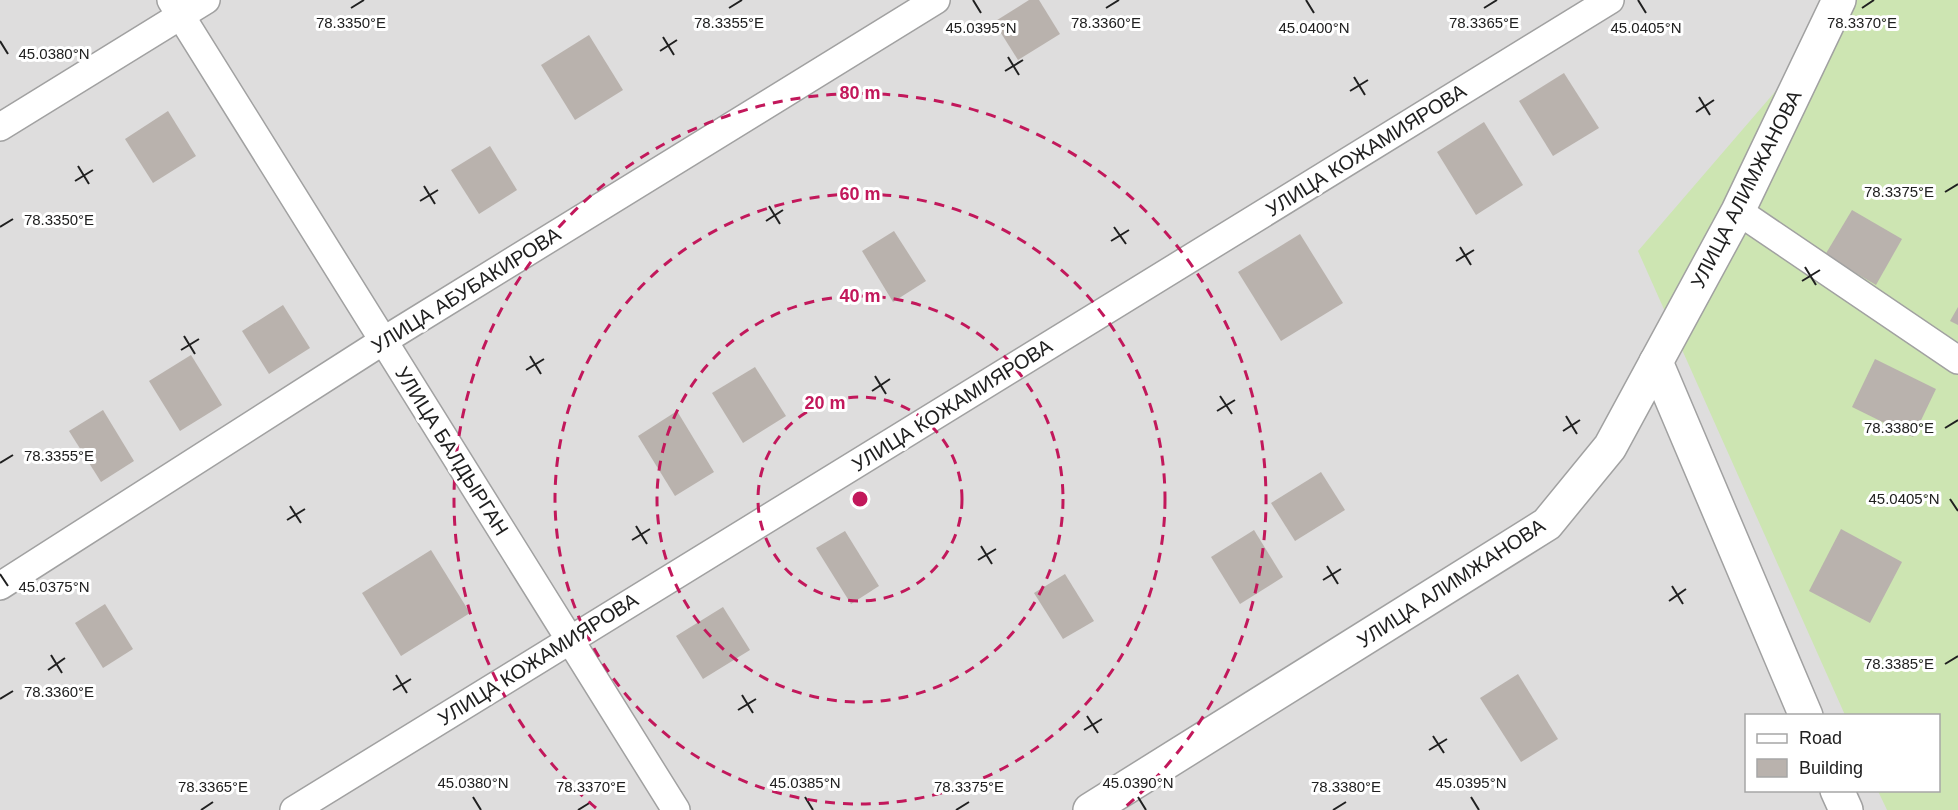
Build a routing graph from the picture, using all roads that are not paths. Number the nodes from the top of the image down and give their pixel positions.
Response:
1 (206, 0) edge
2 (936, 0) edge
3 (1610, 0) edge
4 (1839, 0) edge
5 (176, 8) edge
6 (0, 127) edge
7 (1738, 211) junction
8 (383, 341) junction
9 (1958, 360) edge
10 (1656, 362) junction
11 (0, 586) edge
12 (569, 640) junction
13 (1805, 714) edge
14 (1838, 792) edge
15 (294, 810) edge
16 (676, 810) edge
17 (1090, 810) edge
18 (1846, 810) edge

1 - 5 street
2 - 8 street, УЛИЦА АБУБАКИРОВА
3 - 12 street, УЛИЦА КОЖАМИЯРОВА
4 - 7 street, УЛИЦА АЛИМЖАНОВА
5 - 6 street
5 - 8 street, УЛИЦА БАЛДЫРГАН
7 - 9 street
7 - 10 street, УЛИЦА АЛИМЖАНОВА
8 - 11 street, УЛИЦА АБУБАКИРОВА
8 - 12 street, УЛИЦА БАЛДЫРГАН
10 - 13 street
10 - 17 street, УЛИЦА АЛИМЖАНОВА
12 - 15 street, УЛИЦА КОЖАМИЯРОВА
12 - 16 street, УЛИЦА БАЛДЫРГАН
14 - 18 street

